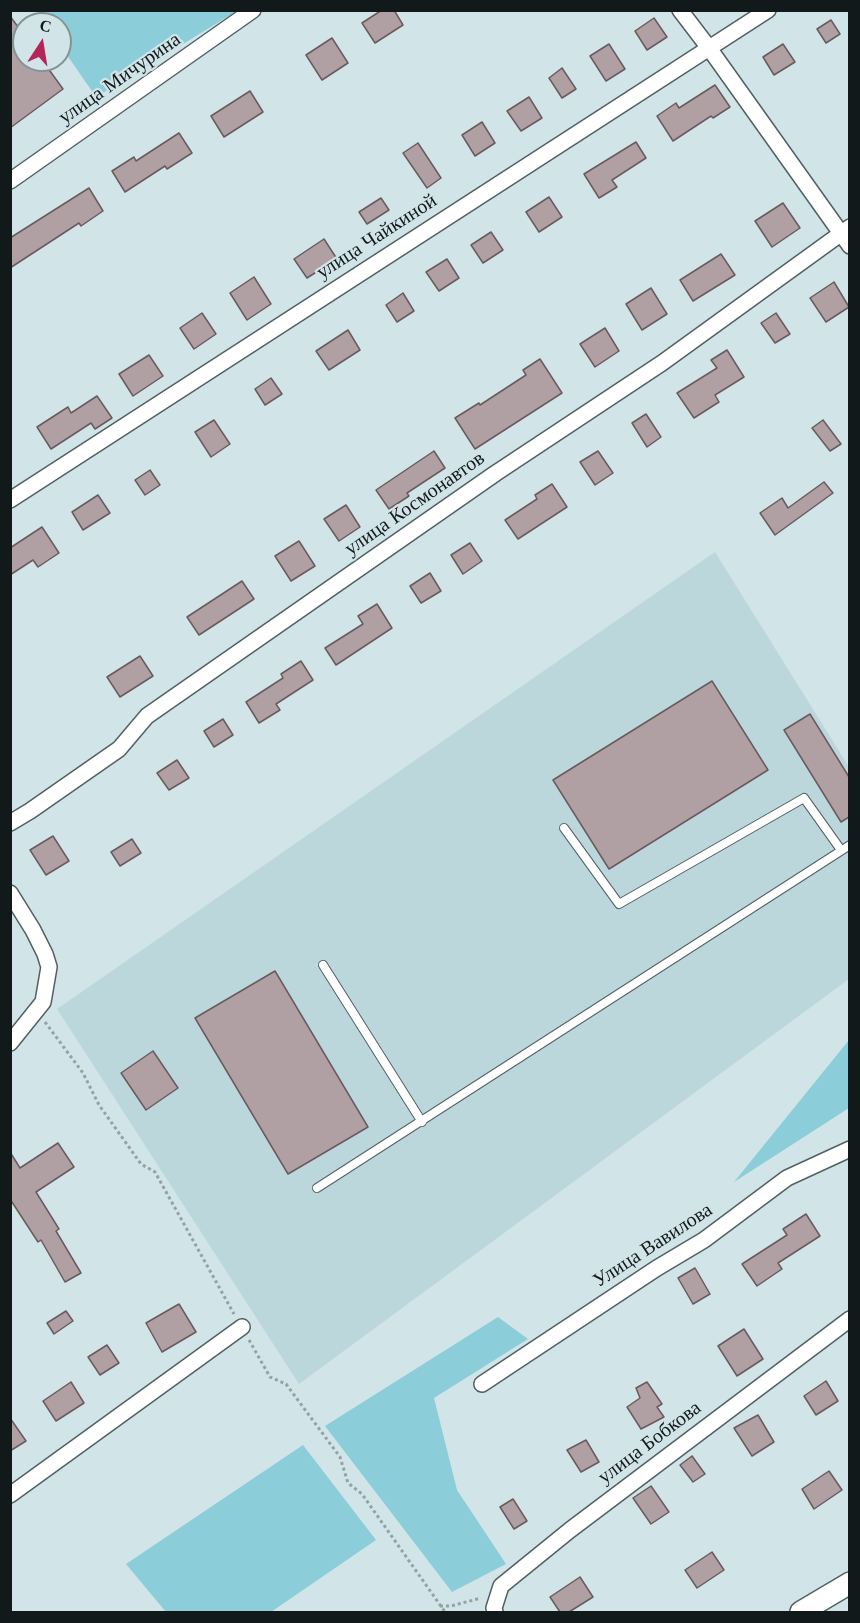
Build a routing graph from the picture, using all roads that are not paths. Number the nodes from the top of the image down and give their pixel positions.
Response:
1 (253, 10) edge
2 (680, 10) edge
3 (768, 10) edge
4 (709, 48) junction
5 (10, 181) edge
6 (845, 230) edge
7 (849, 246) edge
8 (10, 500) edge
9 (10, 823) edge
10 (564, 828) dead end
11 (849, 845) edge
12 (841, 850) junction
13 (10, 893) edge
14 (322, 965) dead end
15 (10, 1043) edge
16 (422, 1122) junction
17 (849, 1149) edge
18 (317, 1188) dead end
19 (849, 1319) edge
20 (242, 1327) dead end
21 (482, 1384) dead end
22 (10, 1495) edge
23 (849, 1583) edge
24 (495, 1612) edge
25 (802, 1612) edge

1 - 5 street, улица Мичурина
2 - 4 street
3 - 4 street, улица Чайкиной
4 - 6 street
4 - 8 street, улица Чайкиной
6 - 7 street
6 - 9 street, улица Космонавтов
10 - 12 lane
11 - 12 lane
12 - 16 lane
13 - 15 street
14 - 16 lane
16 - 18 lane
17 - 21 street, Улица Вавилова
19 - 24 street, улица Бобкова
20 - 22 street
23 - 25 street

